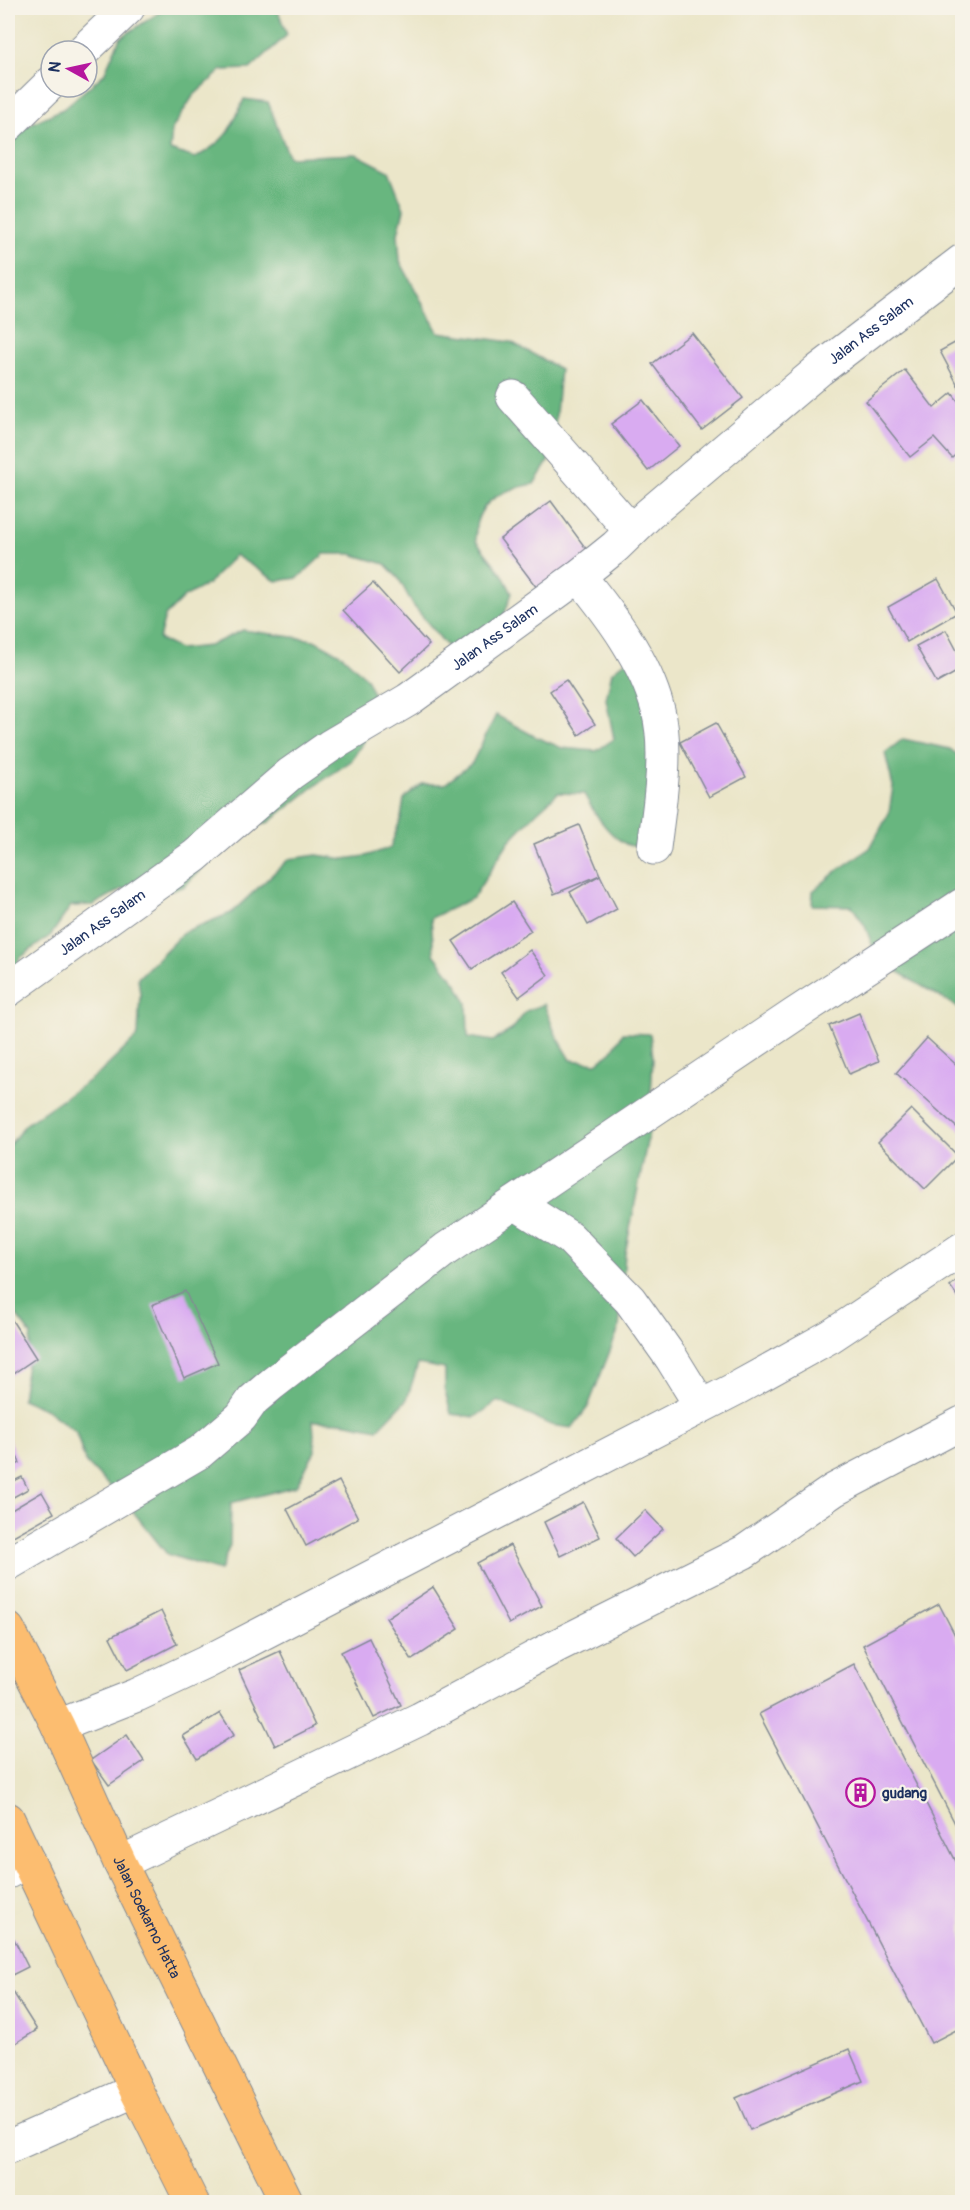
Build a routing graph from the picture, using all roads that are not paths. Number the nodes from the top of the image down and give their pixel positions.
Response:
1 (128, 8) edge
2 (96, 39) edge
3 (39, 95) edge
4 (8, 125) edge
5 (963, 261) edge
6 (513, 397) dead end
7 (631, 531) junction
8 (579, 576) junction
9 (654, 848) dead end
10 (963, 905) edge
11 (8, 990) edge
12 (515, 1203) junction
13 (963, 1249) edge
14 (701, 1406) junction
15 (963, 1423) edge
16 (8, 1564) edge
17 (8, 1629) edge
18 (58, 1726) junction
19 (8, 1819) edge
20 (120, 1863) junction
21 (18, 1866) edge
22 (136, 2090) junction
23 (8, 2147) edge
24 (192, 2202) edge
25 (287, 2202) edge

1 - 2 street
3 - 4 street
5 - 7 street, Jalan Ass Salam
6 - 7 street
7 - 8 street, Jalan Ass Salam
8 - 9 street
8 - 11 street, Jalan Ass Salam
10 - 12 street
12 - 14 street
12 - 16 street
13 - 14 street
14 - 18 street
15 - 20 street
17 - 18 highway, Jalan Soekarno Hatta
18 - 20 highway, Jalan Soekarno Hatta
19 - 21 highway
20 - 25 highway, Jalan Soekarno Hatta
21 - 22 highway
22 - 23 street
22 - 24 highway

